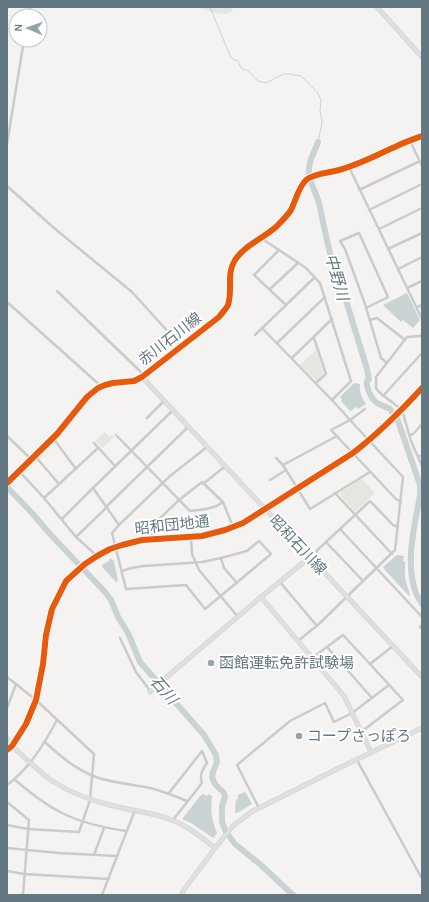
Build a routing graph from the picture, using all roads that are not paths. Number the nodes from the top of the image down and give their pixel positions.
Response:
1 (377, 7) edge
2 (23, 48) edge
3 (422, 57) edge
4 (422, 136) edge
5 (410, 140) junction
6 (7, 144) edge
7 (420, 161) junction
8 (422, 166) edge
9 (348, 167) junction
10 (422, 184) edge
11 (7, 186) edge
12 (359, 190) junction
13 (422, 208) edge
14 (369, 210) junction
15 (378, 229) junction
16 (422, 233) edge
17 (261, 238) junction
18 (388, 249) junction
19 (279, 250) junction
20 (422, 257) edge
21 (298, 263) junction
22 (398, 269) junction
23 (315, 277) junction
24 (422, 281) edge
25 (407, 288) junction
26 (270, 290) junction
27 (56, 291) dead end
28 (325, 297) junction
29 (7, 302) edge
30 (286, 305) junction
31 (422, 305) edge
32 (366, 308) junction
33 (416, 308) junction
34 (332, 319) junction
35 (422, 319) edge
36 (370, 320) junction
37 (262, 328) junction
38 (422, 334) edge
39 (255, 335) dead end
40 (314, 337) junction
41 (405, 340) junction
42 (277, 343) junction
43 (182, 346) junction
44 (422, 353) edge
45 (292, 358) junction
46 (387, 363) junction
47 (143, 377) junction
48 (316, 384) junction
49 (102, 387) junction
50 (422, 388) edge
51 (383, 396) junction
52 (332, 400) junction
53 (164, 401) junction
54 (173, 410) junction
55 (365, 410) dead end
56 (402, 410) junction
57 (147, 418) dead end
58 (350, 420) junction
59 (422, 424) edge
60 (188, 427) junction
61 (116, 435) dead end
62 (410, 435) junction
63 (7, 436) edge
64 (337, 436) junction
65 (53, 438) junction
66 (369, 441) junction
67 (94, 443) dead end
68 (207, 447) junction
69 (98, 448) junction
70 (131, 451) junction
71 (353, 453) junction
72 (422, 455) edge
73 (33, 457) junction
74 (418, 457) junction
75 (276, 458) dead end
76 (283, 465) junction
77 (115, 466) junction
78 (422, 466) edge
79 (147, 467) junction
80 (76, 468) junction
81 (223, 468) dead end
82 (286, 470) junction
83 (19, 471) junction
84 (370, 472) junction
85 (270, 480) dead end
86 (8, 482) edge
87 (162, 483) junction
88 (59, 484) junction
89 (204, 484) junction
90 (93, 488) junction
91 (298, 489) junction
92 (335, 493) junction
93 (44, 498) junction
94 (179, 500) junction
95 (223, 502) junction
96 (401, 502) junction
97 (106, 507) junction
98 (265, 510) junction
99 (356, 514) junction
100 (62, 519) junction
101 (119, 525) junction
102 (234, 527) junction
103 (398, 527) junction
104 (340, 529) junction
105 (76, 537) junction
106 (191, 537) junction
107 (152, 540) junction
108 (326, 542) junction
109 (116, 546) junction
110 (392, 554) junction
111 (96, 556) junction
112 (221, 558) junction
113 (310, 558) junction
114 (195, 563) junction
115 (377, 568) junction
116 (122, 571) junction
117 (363, 581) junction
118 (280, 582) junction
119 (237, 583) junction
120 (221, 596) junction
121 (347, 596) junction
122 (261, 597) junction
123 (422, 616) edge
124 (239, 617) junction
125 (422, 625) edge
126 (317, 626) junction
127 (422, 629) edge
128 (120, 638) dead end
129 (298, 641) junction
130 (394, 646) junction
131 (327, 647) junction
132 (312, 658) junction
133 (370, 664) junction
134 (7, 677) edge
135 (422, 677) edge
136 (16, 684) junction
137 (389, 685) junction
138 (150, 692) joint
139 (372, 698) junction
140 (36, 700) junction
141 (7, 708) edge
142 (352, 713) junction
143 (57, 720) junction
144 (422, 728) edge
145 (361, 732) junction
146 (7, 739) edge
147 (45, 742) junction
148 (12, 746) junction
149 (7, 750) edge
150 (371, 752) junction
151 (358, 762) dead end
152 (30, 763) junction
153 (92, 776) junction
154 (14, 779) junction
155 (7, 785) edge
156 (168, 793) junction
157 (90, 800) junction
158 (187, 801) junction
159 (7, 802) edge
160 (259, 808) junction
161 (135, 810) junction
162 (173, 820) junction
163 (83, 821) junction
164 (7, 825) edge
165 (104, 828) junction
166 (28, 829) junction
167 (126, 831) junction
168 (7, 848) edge
169 (215, 848) junction
170 (26, 850) junction
171 (94, 855) junction
172 (117, 856) junction
173 (7, 871) edge
174 (24, 874) junction
175 (421, 877) edge
176 (108, 879) junction
177 (23, 895) edge
178 (102, 895) edge
179 (181, 895) edge

1 - 3 street
2 - 6 street
4 - 5 street
5 - 7 street
5 - 9 street
7 - 8 street
7 - 12 street
9 - 12 street
9 - 17 street, 赤川石川線
10 - 14 street
11 - 43 street
12 - 14 street
13 - 15 street
14 - 15 street
15 - 18 street
16 - 18 street
17 - 19 street
17 - 43 street, 赤川石川線
18 - 22 street
19 - 21 street
19 - 26 street
20 - 22 street
21 - 23 street
21 - 26 street
22 - 25 street
23 - 28 street
23 - 30 street
24 - 25 street
25 - 33 street
26 - 30 street
27 - 47 street
28 - 34 street
28 - 42 street
29 - 49 street
30 - 37 street
31 - 33 street
32 - 32 street
32 - 36 street
33 - 35 street
34 - 40 street
34 - 52 street
36 - 41 street
36 - 46 street
37 - 39 street
37 - 42 street
38 - 41 street
40 - 45 street
40 - 48 street
41 - 46 street
42 - 45 street
43 - 47 street, 赤川石川線
44 - 51 street
45 - 48 street
46 - 51 street
47 - 49 street, 赤川石川線
47 - 53 street, 昭和石川線
48 - 52 street
49 - 65 street, 赤川石川線
50 - 56 street
51 - 56 street
52 - 58 street
53 - 54 street, 昭和石川線
53 - 57 street
54 - 60 street, 昭和石川線
54 - 70 street
55 - 58 street
56 - 62 street
56 - 66 street, 昭和団地通
58 - 64 street
58 - 66 street
59 - 62 street
60 - 68 street, 昭和石川線
60 - 79 street
61 - 70 street
62 - 74 street
63 - 73 street
64 - 71 street
64 - 76 street
65 - 73 street, 赤川石川線
65 - 80 street
66 - 71 street, 昭和団地通
66 - 96 street
67 - 69 street
68 - 87 street
68 - 98 street, 昭和石川線
69 - 77 street
69 - 80 street
70 - 77 street
70 - 79 street
71 - 84 street
71 - 91 street, 昭和団地通
72 - 74 street
73 - 83 street, 赤川石川線
73 - 88 street
74 - 78 street
75 - 76 street
76 - 82 street
77 - 90 street
79 - 87 street
79 - 97 street
80 - 88 street
81 - 89 street
82 - 85 street
82 - 91 street
83 - 86 street, 赤川石川線
83 - 93 street
84 - 92 street
84 - 96 street
87 - 94 street
87 - 101 street
88 - 93 street
89 - 94 street
89 - 95 street
90 - 97 street
90 - 100 street
91 - 92 street
91 - 98 street, 昭和団地通
92 - 99 street
93 - 100 street
94 - 95 street
94 - 107 street
95 - 102 street
96 - 103 street
97 - 101 street
97 - 105 street
98 - 102 street, 昭和団地通
98 - 113 street, 昭和石川線
99 - 103 street
99 - 104 street
99 - 110 street
100 - 105 street
101 - 109 street
102 - 106 street, 昭和団地通
103 - 110 street
104 - 108 street
104 - 115 street
105 - 111 street
106 - 107 street, 昭和団地通
106 - 114 street
107 - 109 street, 昭和団地通
108 - 113 street
108 - 117 street
109 - 111 street, 昭和団地通
109 - 116 street
110 - 115 street
111 - 140 street, 昭和団地通
112 - 114 street
112 - 119 street
112 - 119 street
113 - 118 street
113 - 121 street, 昭和石川線
114 - 116 street
114 - 120 street
115 - 117 street
115 - 123 street
116 - 120 street
117 - 121 street
118 - 122 street
118 - 126 street
119 - 120 street
120 - 124 street
121 - 126 street
121 - 130 street, 昭和石川線
122 - 124 street
122 - 129 street
124 - 138 street
125 - 127 street
126 - 129 street
128 - 138 street
129 - 132 street
130 - 133 street
130 - 135 street, 昭和石川線
131 - 132 street
131 - 133 street
131 - 139 street
132 - 142 street
133 - 137 street
134 - 136 street
136 - 140 street
136 - 141 street
137 - 139 street
137 - 145 street
139 - 142 street
140 - 143 street
140 - 148 street, 昭和団地通
142 - 145 street
142 - 160 street
143 - 147 street
143 - 153 street
144 - 150 street
145 - 150 street
146 - 148 street
147 - 152 street
147 - 153 street
148 - 149 street, 昭和団地通
148 - 152 street
150 - 160 street
151 - 175 street
152 - 154 street
152 - 157 street
153 - 156 street
153 - 157 street
154 - 155 street
154 - 163 street
156 - 158 street
156 - 158 street
157 - 161 street
157 - 163 street
158 - 162 street
159 - 166 street
160 - 169 street
161 - 162 street
161 - 167 street
162 - 169 street
163 - 165 street
163 - 166 street
164 - 166 street
165 - 167 street
165 - 171 street
166 - 170 street
167 - 172 street
168 - 170 street
169 - 179 street
170 - 171 street
170 - 174 street
171 - 172 street
172 - 176 street
173 - 174 street
174 - 176 street
174 - 177 street
176 - 178 street

